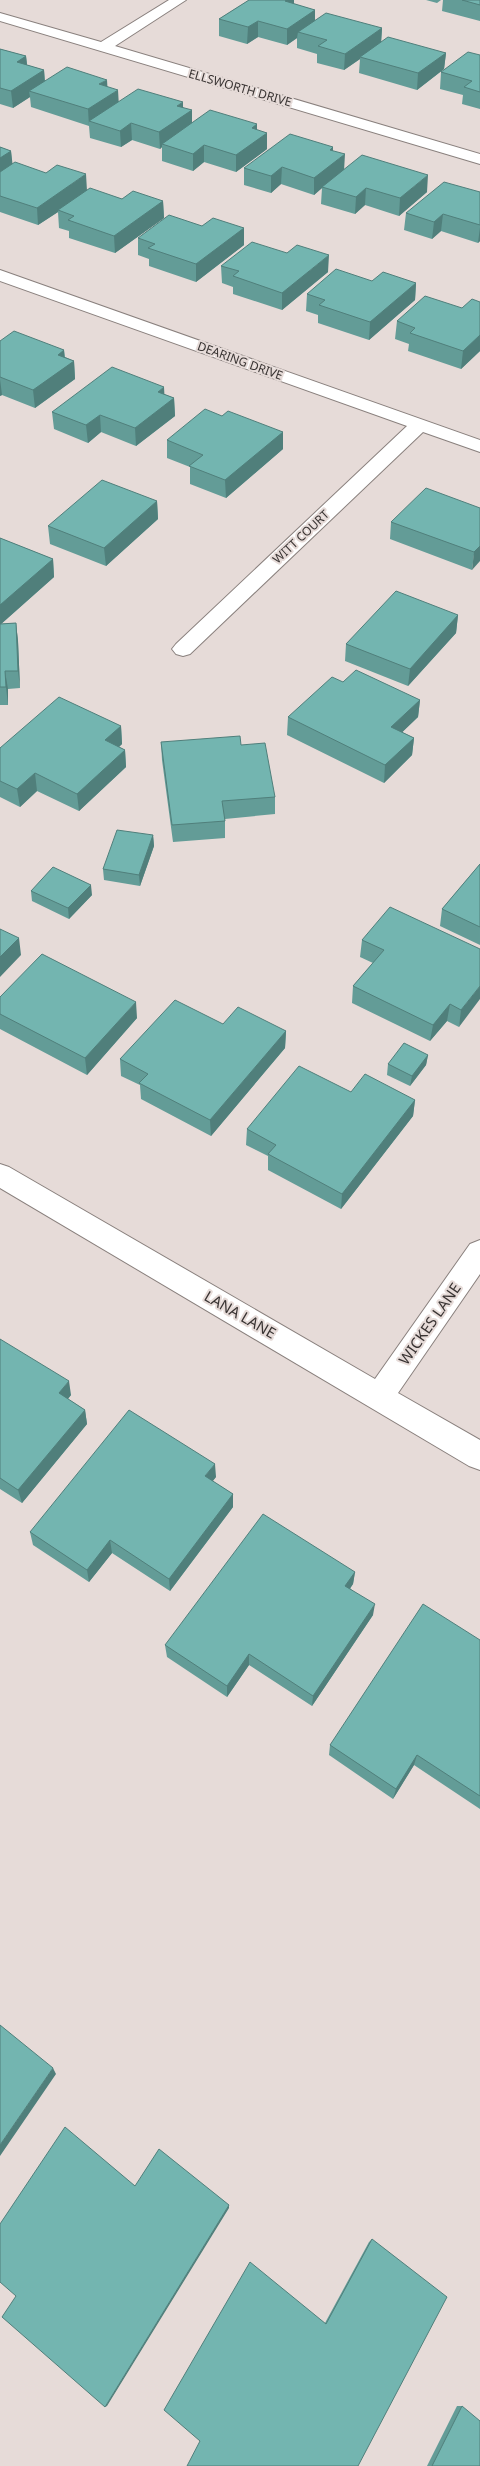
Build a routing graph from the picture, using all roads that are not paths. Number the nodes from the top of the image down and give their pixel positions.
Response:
1 (179, 0) edge
2 (0, 17) edge
3 (102, 48) junction
4 (480, 158) edge
5 (0, 276) edge
6 (420, 425) junction
7 (480, 446) edge
8 (183, 649) dead end
9 (0, 1175) edge
10 (480, 1252) edge
11 (379, 1397) junction
12 (480, 1456) edge

1 - 3 street
2 - 3 street, ELLSWORTH DRIVE
3 - 4 street, ELLSWORTH DRIVE
5 - 6 street, DEARING DRIVE
6 - 7 street, DEARING DRIVE
6 - 8 street, WITT COURT
9 - 11 street, LANA LANE
10 - 11 street, WICKES LANE
11 - 12 street, LANA LANE

